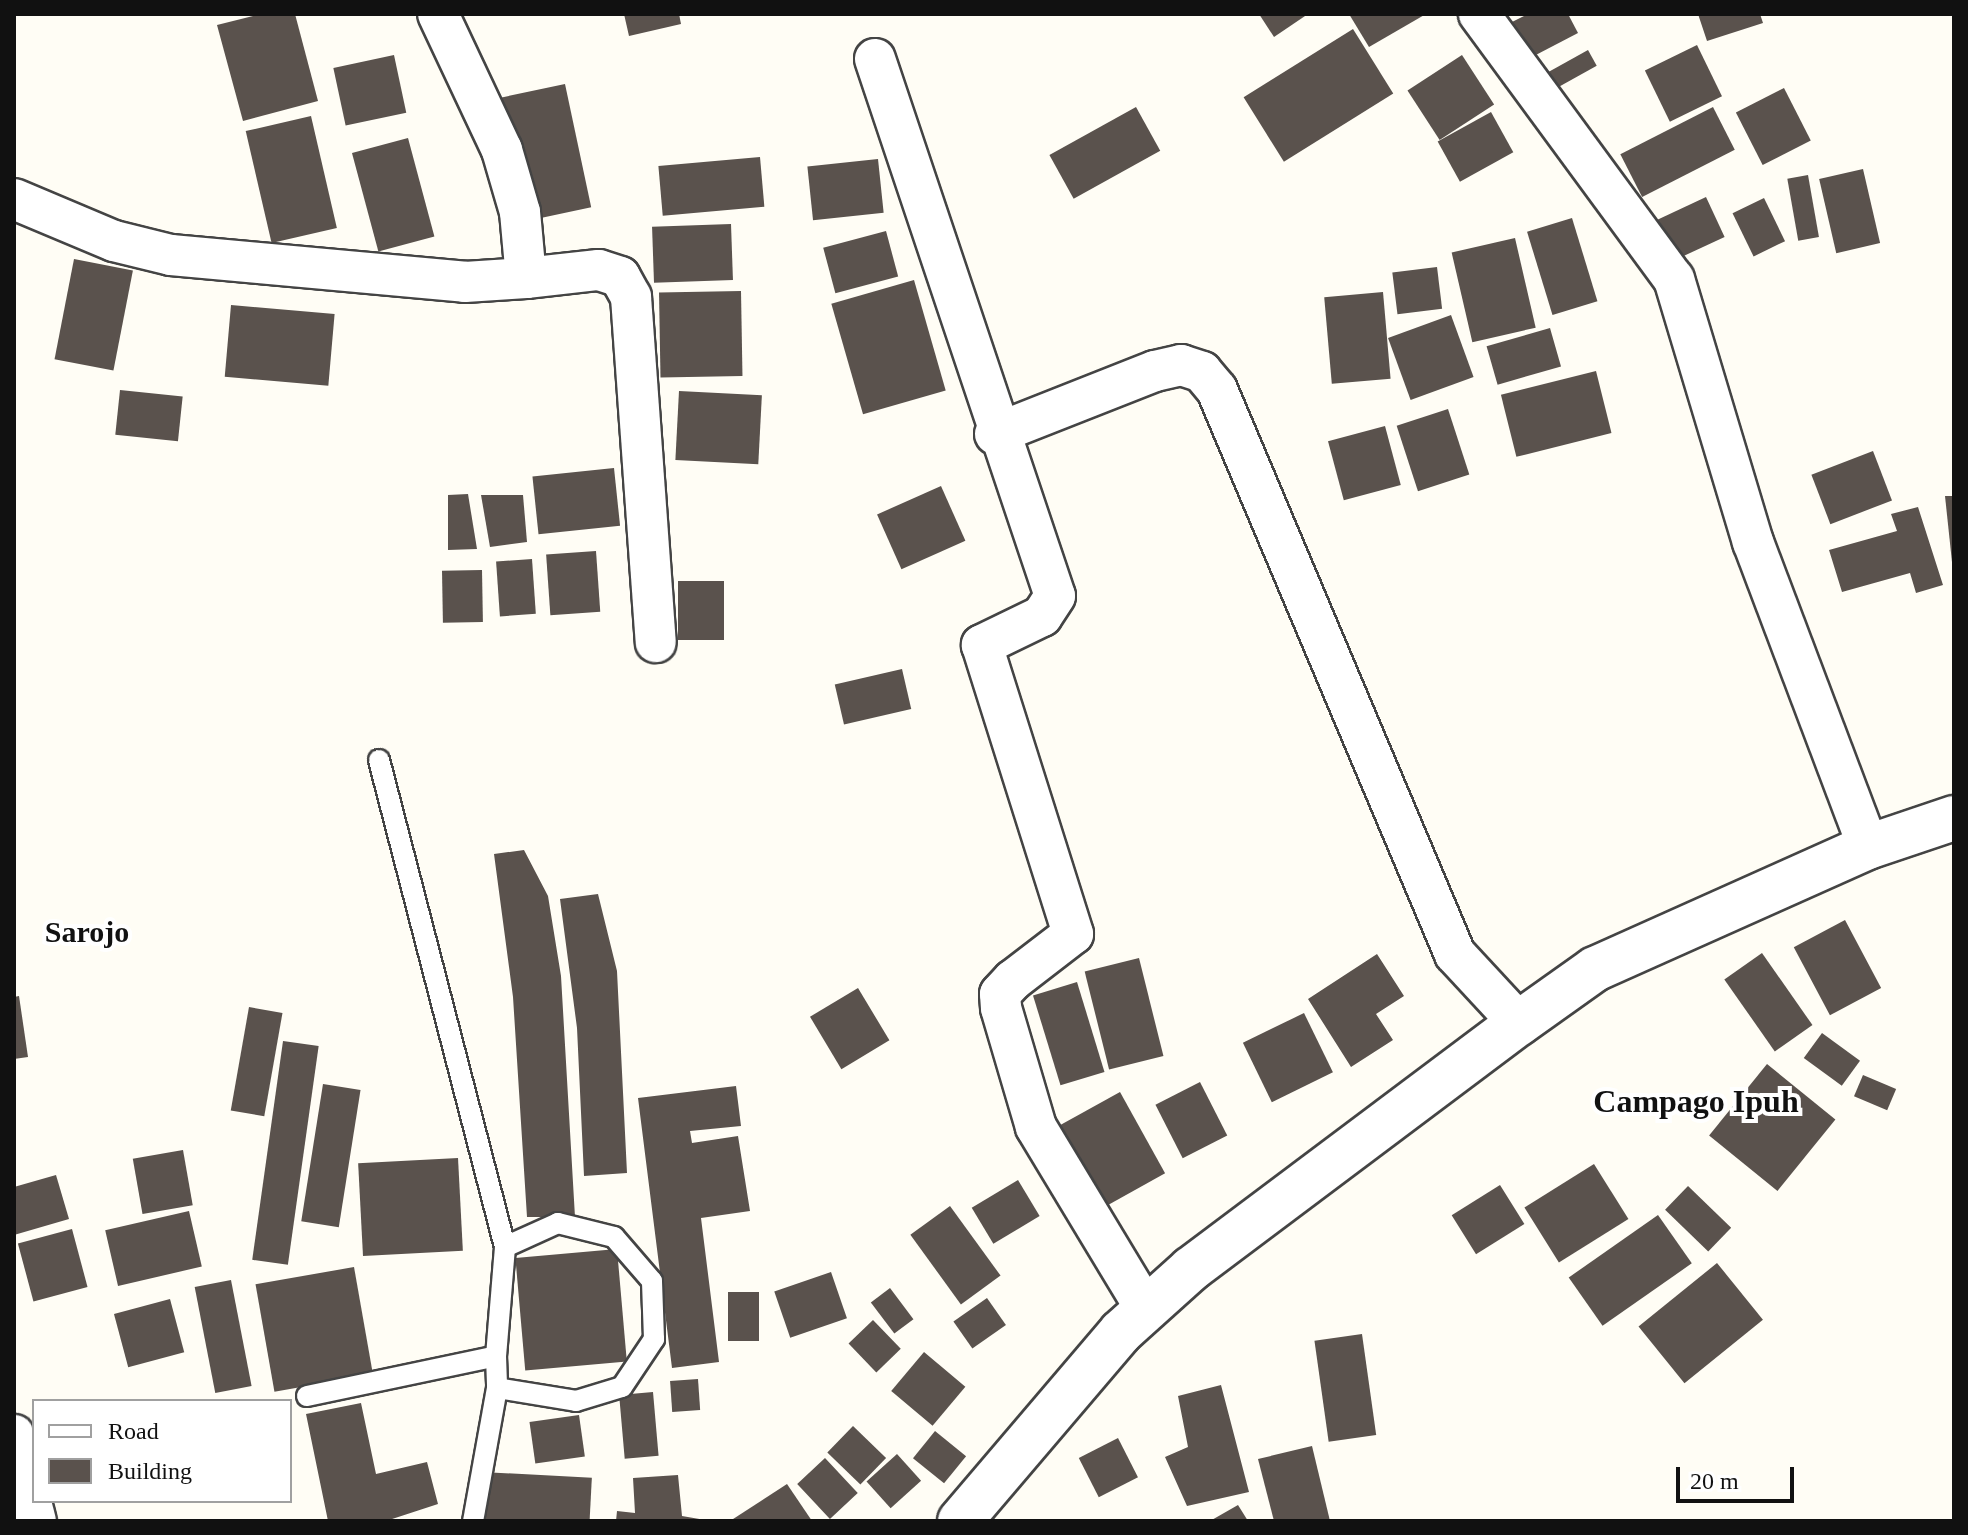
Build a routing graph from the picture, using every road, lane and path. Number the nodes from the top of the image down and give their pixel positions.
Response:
1 (438, 14) edge
2 (1479, 14) edge
3 (875, 59) dead end
4 (14, 199) edge
5 (526, 278) junction
6 (995, 434) junction
7 (656, 642) dead end
8 (379, 760) dead end
9 (1954, 818) edge
10 (1868, 847) junction
11 (1519, 1023) junction
12 (505, 1247) junction
13 (1146, 1309) junction
14 (496, 1356) junction
15 (497, 1388) junction
16 (307, 1396) dead end
17 (14, 1435) edge
18 (36, 1521) edge
19 (473, 1521) edge
20 (960, 1521) edge

1 - 5 street
2 - 10 street
3 - 6 street
4 - 5 street
5 - 7 street
6 - 11 street
6 - 13 street
8 - 12 lane
9 - 10 street
10 - 11 street
11 - 13 street
12 - 14 lane
12 - 15 lane
13 - 20 street
14 - 15 lane
14 - 16 lane
15 - 19 lane
17 - 18 street

